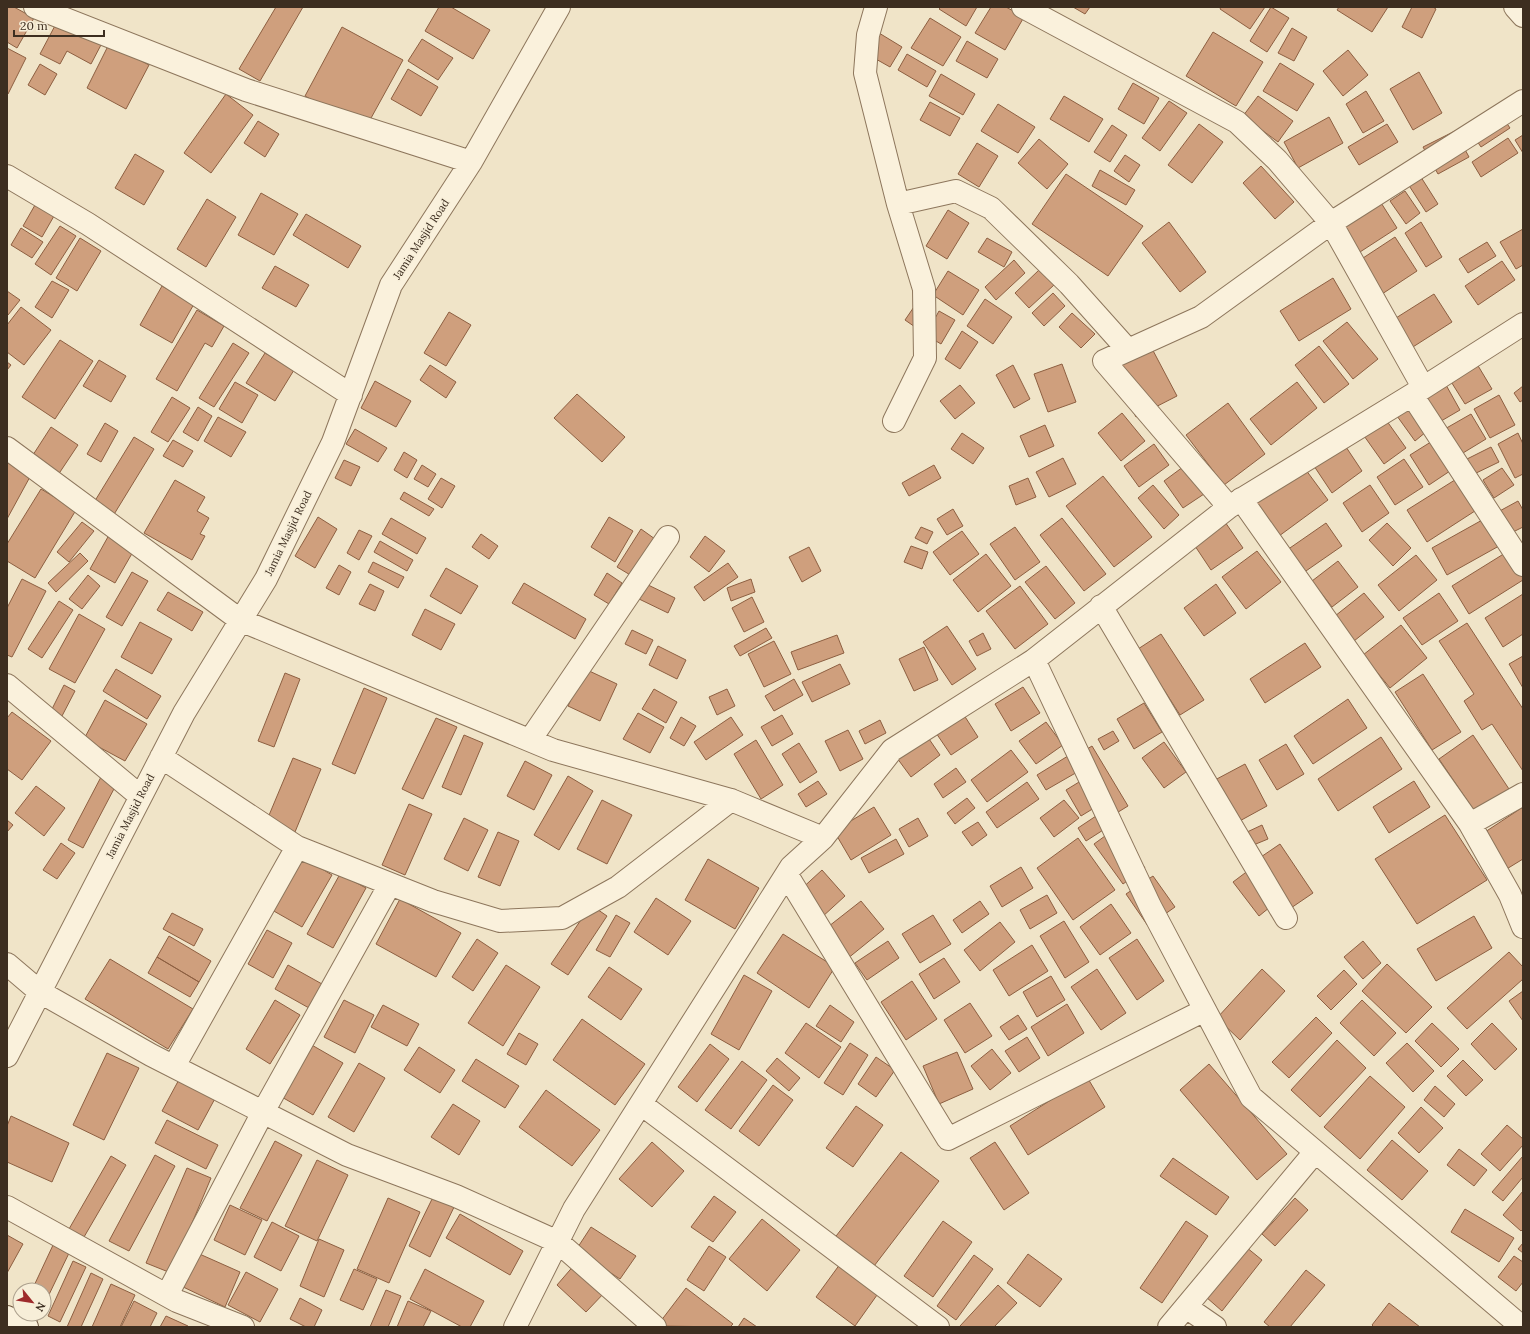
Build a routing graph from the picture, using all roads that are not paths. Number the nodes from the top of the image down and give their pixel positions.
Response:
1 (35, 7) edge
2 (559, 7) edge
3 (876, 7) edge
4 (1023, 7) edge
5 (1515, 7) edge
6 (1523, 16) edge
7 (1523, 101) edge
8 (471, 162) junction
9 (7, 176) edge
10 (898, 204) junction
11 (1331, 223) junction
12 (1523, 324) edge
13 (1128, 350) junction
14 (1417, 391) junction
15 (351, 394) junction
16 (894, 421) dead end
17 (7, 448) edge
18 (1235, 503) junction
19 (668, 537) dead end
20 (1523, 565) edge
21 (1101, 606) junction
22 (240, 620) junction
23 (1034, 660) junction
24 (10, 694) edge
25 (530, 740) junction
26 (161, 757) junction
27 (1523, 794) edge
28 (140, 796) junction
29 (731, 800) junction
30 (1470, 824) junction
31 (823, 838) junction
32 (297, 847) junction
33 (786, 875) junction
34 (390, 884) junction
35 (1286, 918) dead end
36 (1523, 927) edge
37 (7, 964) edge
38 (40, 992) junction
39 (1205, 1010) junction
40 (7, 1056) edge
41 (174, 1066) junction
42 (641, 1104) junction
43 (263, 1112) junction
44 (1315, 1152) junction
45 (7, 1207) edge
46 (558, 1242) junction
47 (167, 1295) junction
48 (1186, 1307) junction
49 (7, 1316) edge
50 (27, 1327) edge
51 (243, 1327) edge
52 (515, 1327) edge
53 (655, 1327) edge
54 (938, 1327) edge
55 (1169, 1327) edge
56 (1215, 1327) edge
57 (1522, 1327) edge

1 - 8 street
2 - 8 street, Jamia Masjid Road
3 - 10 street
4 - 11 street
5 - 6 street
7 - 11 street
8 - 15 street, Jamia Masjid Road
9 - 15 street
10 - 13 street
10 - 16 street
11 - 13 street
11 - 14 street
12 - 14 street
13 - 18 street
14 - 18 street
14 - 20 street
15 - 22 street, Jamia Masjid Road
17 - 22 street
18 - 21 street
18 - 30 street
19 - 25 street
21 - 23 street
21 - 35 street
22 - 25 street
22 - 26 street, Jamia Masjid Road
23 - 31 street
23 - 39 street
24 - 28 street
25 - 29 street
26 - 28 street, Jamia Masjid Road
26 - 32 street
27 - 30 street
28 - 38 street, Jamia Masjid Road
29 - 31 street
29 - 34 street
30 - 36 street
31 - 33 street
32 - 34 street
32 - 41 street
33 - 39 street
33 - 42 street
34 - 43 street
37 - 38 street
38 - 40 street, Jamia Masjid Road
38 - 41 street
39 - 44 street
41 - 43 street
42 - 46 street
42 - 54 street
43 - 46 street
43 - 47 street
44 - 48 street
44 - 57 street
45 - 47 street
46 - 52 street
46 - 53 street
47 - 51 street
48 - 55 street
48 - 56 street
49 - 50 street

